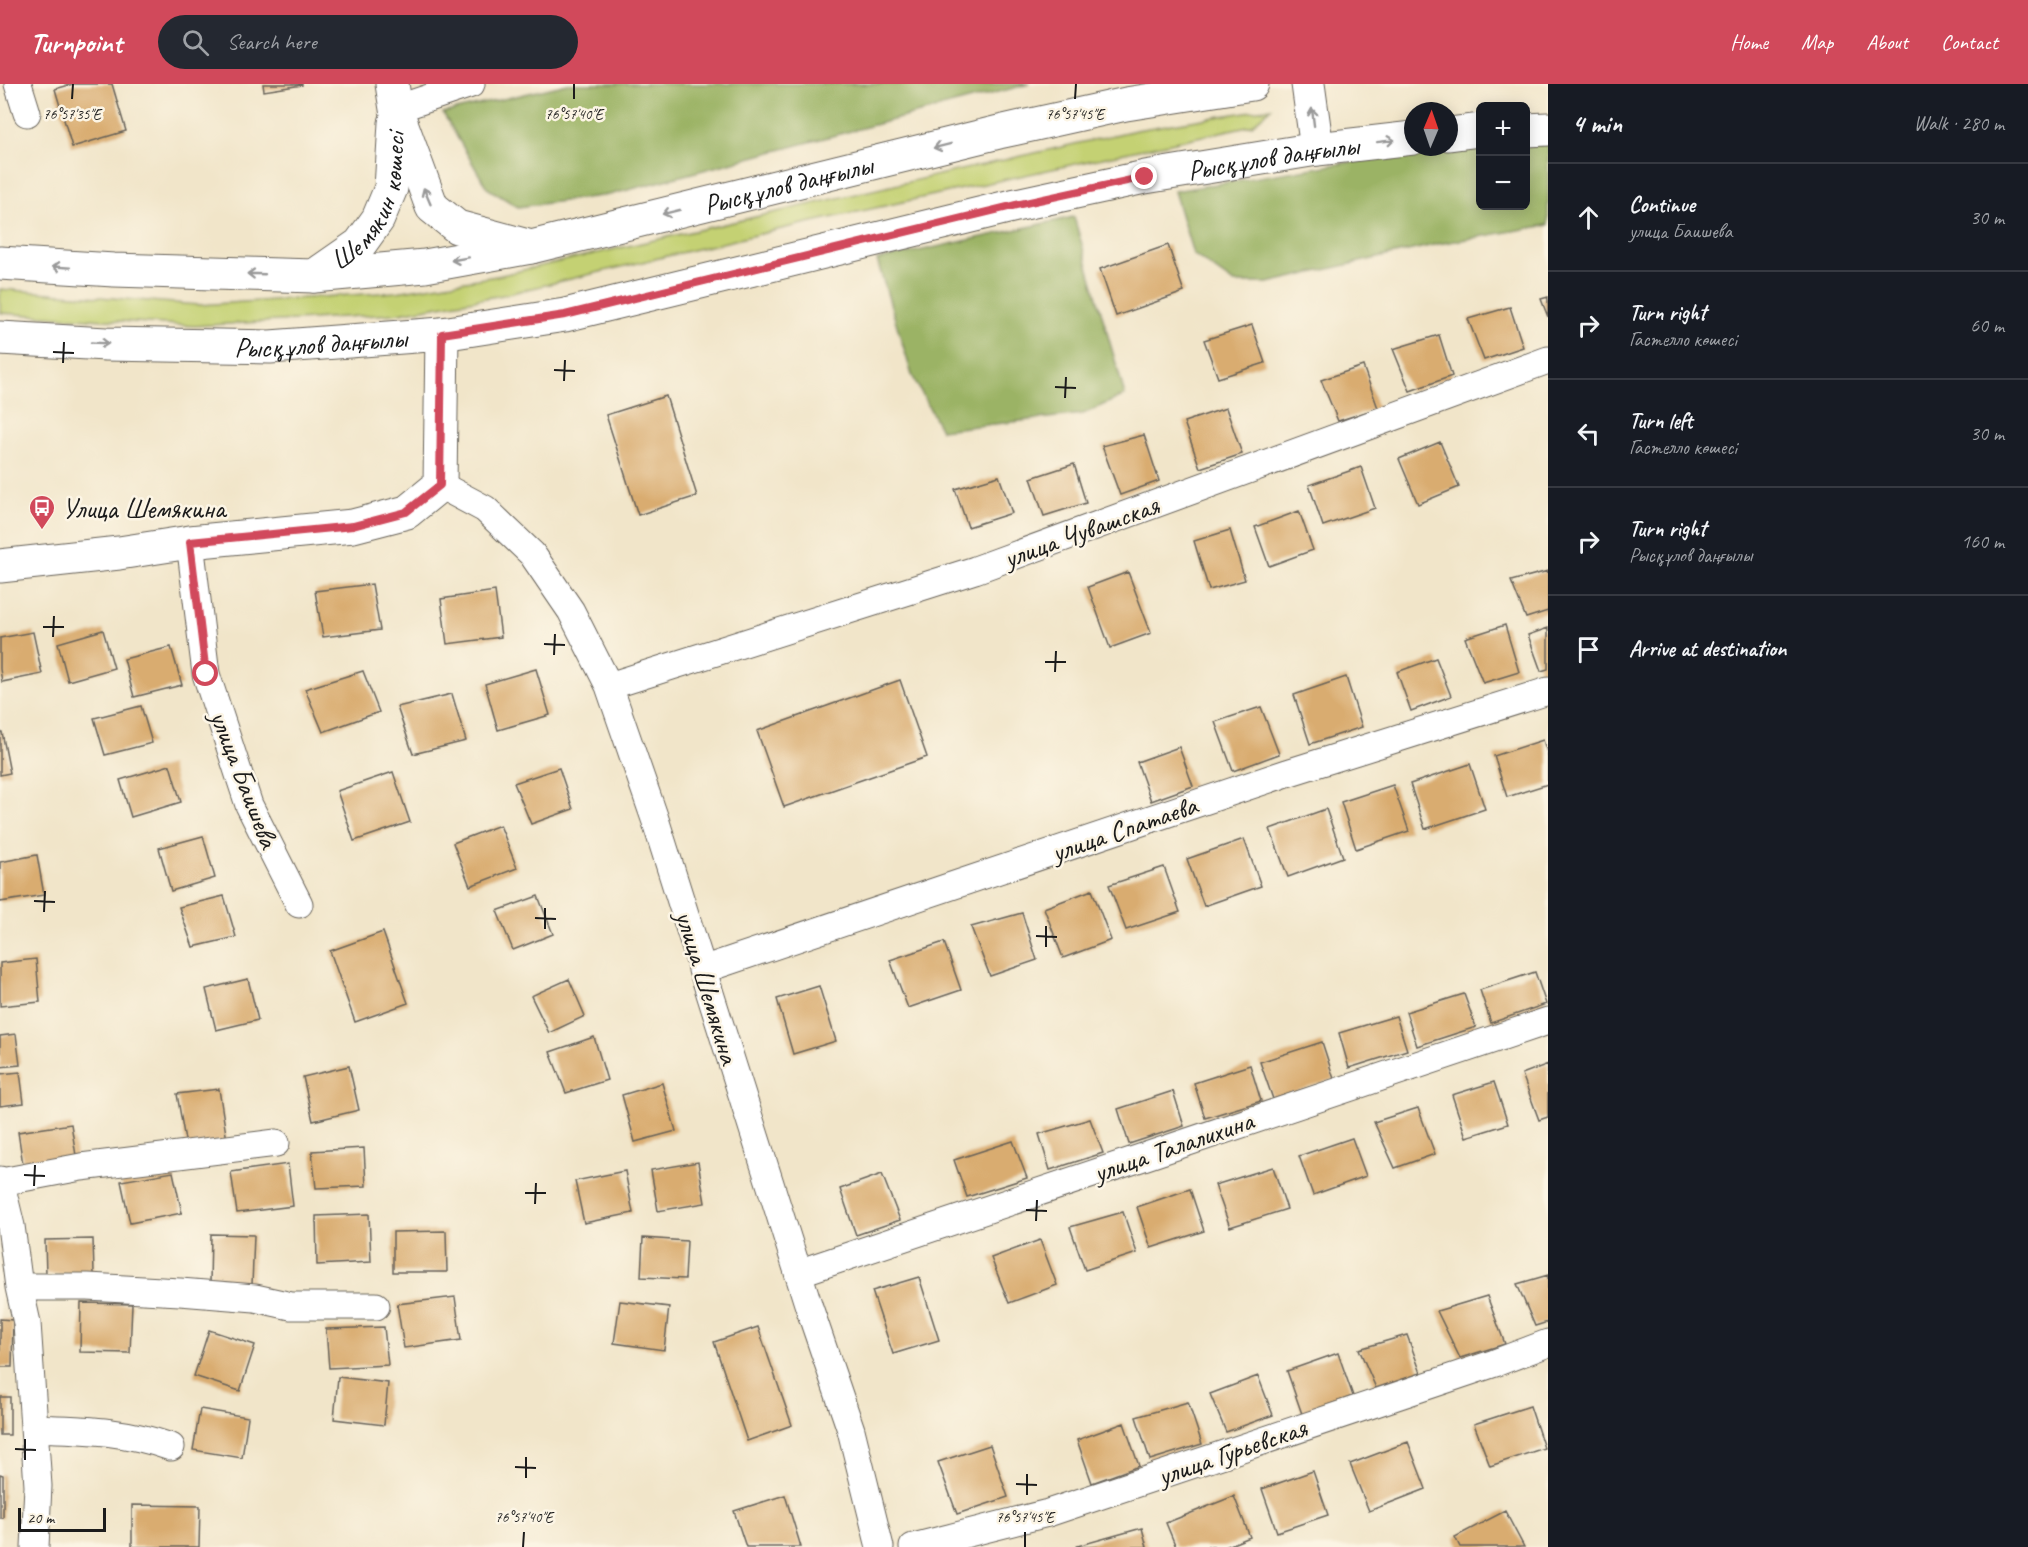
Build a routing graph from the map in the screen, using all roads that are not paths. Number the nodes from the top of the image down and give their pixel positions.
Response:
1 (18, 84) edge
2 (471, 84) edge
3 (1252, 84) edge
4 (1308, 84) edge
5 (394, 97) edge
6 (27, 112) dead end
7 (1548, 129) edge
8 (1530, 130) edge
9 (1476, 131) edge
10 (1458, 133) edge
11 (1404, 139) edge
12 (1317, 149) junction
13 (531, 247) junction
14 (0, 263) edge
15 (314, 276) junction
16 (442, 334) junction
17 (0, 338) edge
18 (1548, 360) edge
19 (440, 485) junction
20 (190, 542) junction
21 (0, 566) edge
22 (609, 686) junction
23 (1548, 691) edge
24 (299, 904) dead end
25 (702, 970) junction
26 (1548, 1021) edge
27 (276, 1143) dead end
28 (1, 1181) edge
29 (798, 1274) junction
30 (19, 1287) junction
31 (376, 1306) dead end
32 (1548, 1343) edge
33 (34, 1428) junction
34 (171, 1447) dead end
35 (35, 1547) edge
36 (880, 1547) edge
37 (913, 1547) edge

1 - 6 street
2 - 5 street
3 -> 13 main road, Рысқұлов даңғылы
12 -> 4 main road
13 -> 5 main road, Шемякин көшесі
5 - 15 main road, Шемякин көшесі
7 - 8 main road
9 - 10 main road
12 -> 11 main road, Рысқұлов даңғылы
12 - 16 main road, Рысқұлов даңғылы
13 -> 15 main road, Рысқұлов даңғылы
15 -> 14 main road, Рысқұлов даңғылы
17 -> 16 main road, Рысқұлов даңғылы
16 - 19 main road
18 - 22 street, улица Чувашская
19 - 20 main road
19 - 22 street, улица Шемякина
20 - 21 main road
20 - 24 street, улица Баишева
22 - 25 street, улица Шемякина
23 - 25 street, улица Спатаева
25 - 29 street, улица Шемякина
26 - 29 street, улица Талалихина
27 - 28 street
28 - 30 street
29 - 36 street, улица Шемякина
30 - 31 street
30 - 33 street
32 - 37 street, улица Гурьевская
33 - 34 street
33 - 35 street

